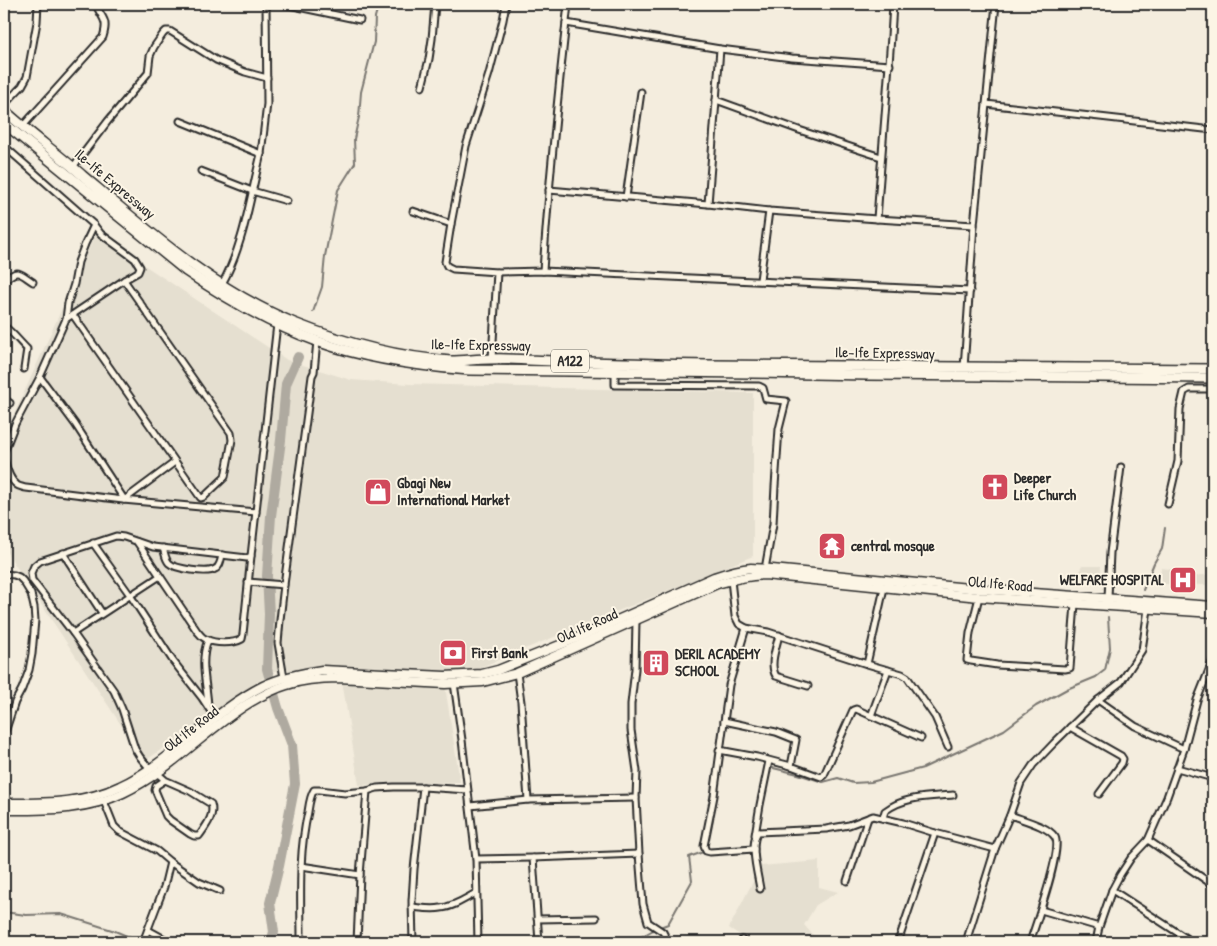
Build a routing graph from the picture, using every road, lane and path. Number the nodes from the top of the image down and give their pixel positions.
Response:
1 (38, 4) edge
2 (96, 4) edge
3 (266, 4) edge
4 (284, 4) edge
5 (316, 4) edge
6 (434, 4) edge
7 (506, 4) edge
8 (568, 4) edge
9 (893, 4) edge
10 (996, 4) edge
11 (314, 10) junction
12 (360, 20) dead end
13 (566, 23) junction
14 (720, 49) junction
15 (890, 65) junction
16 (267, 78) junction
17 (422, 87) dead end
18 (641, 92) dead end
19 (716, 100) junction
20 (986, 104) junction
21 (4, 106) edge
22 (4, 110) edge
23 (180, 121) dead end
24 (4, 123) edge
25 (22, 127) junction
26 (1213, 130) edge
27 (4, 146) edge
28 (261, 154) junction
29 (881, 157) junction
30 (73, 167) junction
31 (201, 171) dead end
32 (549, 190) junction
33 (252, 191) junction
34 (626, 197) junction
35 (287, 200) dead end
36 (708, 204) junction
37 (413, 211) dead end
38 (769, 211) junction
39 (877, 220) junction
40 (451, 224) junction
41 (94, 225) junction
42 (974, 225) junction
43 (543, 271) junction
44 (497, 272) junction
45 (124, 280) junction
46 (760, 280) junction
47 (4, 281) edge
48 (33, 282) dead end
49 (222, 284) junction
50 (970, 291) junction
51 (73, 315) junction
52 (66, 319) junction
53 (277, 324) junction
54 (4, 326) edge
55 (317, 341) junction
56 (492, 359) junction
57 (964, 368) junction
58 (24, 369) dead end
59 (1213, 369) edge
60 (615, 372) junction
61 (40, 377) junction
62 (1213, 378) edge
63 (1213, 389) edge
64 (4, 399) edge
65 (10, 403) dead end
66 (4, 452) edge
67 (4, 458) edge
68 (175, 462) junction
69 (1121, 467) dead end
70 (201, 498) junction
71 (124, 500) junction
72 (1168, 504) dead end
73 (202, 507) junction
74 (256, 512) junction
75 (137, 542) junction
76 (93, 543) junction
77 (163, 548) junction
78 (63, 553) junction
79 (222, 555) junction
80 (251, 556) junction
81 (765, 569) junction
82 (4, 574) edge
83 (160, 576) junction
84 (731, 580) junction
85 (250, 582) junction
86 (282, 584) junction
87 (884, 588) junction
88 (932, 588) junction
89 (130, 595) junction
90 (979, 597) junction
91 (1108, 598) junction
92 (1076, 604) junction
93 (1213, 606) edge
94 (1192, 608) junction
95 (1148, 609) junction
96 (102, 613) junction
97 (1213, 613) edge
98 (636, 620) junction
99 (746, 628) junction
100 (73, 633) junction
101 (779, 635) junction
102 (208, 640) junction
103 (579, 641) junction
104 (1213, 660) edge
105 (868, 664) junction
106 (888, 670) junction
107 (517, 672) junction
108 (322, 674) junction
109 (284, 678) junction
110 (454, 684) junction
111 (808, 686) dead end
112 (270, 687) junction
113 (1098, 700) junction
114 (208, 707) junction
115 (871, 716) junction
116 (215, 718) junction
117 (724, 721) junction
118 (1070, 727) junction
119 (4, 735) edge
120 (921, 738) dead end
121 (948, 747) dead end
122 (720, 750) junction
123 (1184, 750) junction
124 (769, 761) junction
125 (791, 766) junction
126 (1177, 768) junction
127 (150, 769) junction
128 (157, 774) junction
129 (1213, 778) edge
130 (165, 780) junction
131 (423, 787) junction
132 (468, 790) junction
133 (367, 791) junction
134 (1098, 794) dead end
135 (953, 796) dead end
136 (636, 798) junction
137 (528, 800) junction
138 (104, 801) junction
139 (4, 802) edge
140 (13, 806) junction
141 (470, 806) junction
142 (4, 810) edge
143 (1010, 816) junction
144 (868, 818) junction
145 (883, 818) junction
146 (935, 834) junction
147 (755, 835) junction
148 (1148, 840) junction
149 (754, 849) junction
150 (995, 849) junction
151 (639, 854) junction
152 (533, 858) junction
153 (476, 859) junction
154 (170, 862) junction
155 (301, 866) junction
156 (360, 875) junction
157 (847, 881) dead end
158 (1213, 885) edge
159 (760, 889) dead end
160 (1112, 890) junction
161 (220, 891) dead end
162 (476, 893) junction
163 (412, 908) junction
164 (1041, 910) junction
165 (596, 918) dead end
166 (537, 919) junction
167 (1099, 928) junction
168 (148, 930) junction
169 (143, 942) edge
170 (170, 942) edge
171 (301, 942) edge
172 (357, 942) edge
173 (413, 942) edge
174 (478, 942) edge
175 (539, 942) edge
176 (668, 942) edge
177 (898, 942) edge
178 (966, 942) edge
179 (1030, 942) edge
180 (1096, 942) edge
181 (1192, 942) edge

1 - 21 street
2 - 25 street
3 - 16 street
4 - 11 street
5 - 11 street
6 - 17 street
7 - 40 street
8 - 13 street
9 - 15 street
10 - 20 street
11 - 12 street
13 - 14 street
13 - 32 street
14 - 15 street
14 - 19 street
15 - 29 street
16 - 28 street
16 - 30 street
18 - 34 street
19 - 29 street
19 - 36 street
20 - 26 street
20 - 42 street
22 - 25 highway, Ile-Ife Expressway / A122
23 - 28 street
24 - 53 highway, Ile-Ife Expressway / A122
25 - 30 highway, Ile-Ife Expressway / A122
27 - 41 street
28 - 33 street
29 - 39 street
30 - 49 highway, Ile-Ife Expressway / A122
31 - 33 street
32 - 34 street
32 - 43 street
33 - 35 street
33 - 49 street
34 - 36 street
36 - 38 street
37 - 40 street
38 - 39 street
38 - 46 street
39 - 42 street
40 - 44 street
41 - 45 street
41 - 52 street
42 - 50 street
43 - 44 street
43 - 46 street
44 - 56 street
45 - 51 street
45 - 70 street
46 - 50 street
47 - 48 street
49 - 56 highway, Ile-Ife Expressway / A122
50 - 57 street
51 - 52 street
51 - 68 street
52 - 61 street
53 - 55 highway, Ile-Ife Expressway / A122
53 - 74 street
54 - 58 street
55 - 60 highway, Ile-Ife Expressway / A122
55 - 86 street
56 - 57 highway, Ile-Ife Expressway / A122
57 - 59 highway, Ile-Ife Expressway / A122
60 - 62 highway, Ile-Ife Expressway / A122
60 - 81 street
61 - 66 street
61 - 71 street
63 - 72 street
64 - 65 street
67 - 71 street
68 - 70 street
68 - 71 street
69 - 91 street
70 - 73 street
71 - 73 street
73 - 74 street
74 - 80 street
75 - 76 street
75 - 77 street
75 - 83 street
76 - 78 street
76 - 89 street
77 - 79 street
77 - 79 street
78 - 96 street
78 - 100 street
79 - 80 street
80 - 85 street
81 - 88 main road, Old Ife Road
81 - 103 main road, Old Ife Road
82 - 119 street
83 - 89 street
83 - 102 street
84 - 87 main road, Old Ife Road
84 - 98 main road, Old Ife Road
84 - 99 street
85 - 86 street
85 - 102 street
86 - 109 street
87 - 88 main road, Old Ife Road
87 - 105 street
88 - 90 main road, Old Ife Road
88 - 91 main road, Old Ife Road
89 - 96 street
89 - 114 street
90 - 92 main road, Old Ife Road
90 - 92 street
91 - 94 main road, Old Ife Road
92 - 95 main road, Old Ife Road
93 - 94 main road, Old Ife Road
94 - 95 main road, Old Ife Road
94 - 97 main road, Old Ife Road
95 - 113 street
96 - 100 street
98 - 103 main road, Old Ife Road
98 - 136 street
99 - 101 street
99 - 117 street
100 - 127 street
101 - 105 street
101 - 111 street
102 - 114 street
103 - 107 main road, Old Ife Road
103 - 108 main road, Old Ife Road
104 - 123 street
105 - 106 street
106 - 115 street
106 - 121 street
107 - 110 main road, Old Ife Road
107 - 137 street
108 - 109 main road, Old Ife Road
108 - 110 main road, Old Ife Road
108 - 112 main road, Old Ife Road
109 - 112 main road, Old Ife Road
110 - 132 street
112 - 116 main road, Old Ife Road
112 - 128 main road, Old Ife Road
113 - 118 street
113 - 123 street
114 - 116 street
115 - 120 street
115 - 125 street
116 - 127 main road, Old Ife Road
117 - 122 street
117 - 125 street
118 - 134 street
118 - 143 street
122 - 124 street
122 - 149 street
123 - 126 street
124 - 125 street
124 - 147 street
126 - 129 street
126 - 148 street
127 - 140 main road, Old Ife Road
128 - 130 street
128 - 138 main road, Old Ife Road
130 - 130 street
131 - 132 street
131 - 133 street
131 - 163 street
132 - 141 street
133 - 155 street
133 - 156 street
135 - 145 street
136 - 137 street
136 - 151 street
137 - 141 street
138 - 140 main road, Old Ife Road
138 - 154 street
139 - 140 main road, Old Ife Road
140 - 142 main road, Old Ife Road
141 - 153 street
143 - 150 street
143 - 164 street
144 - 145 street
144 - 147 street
144 - 157 street
145 - 146 street
146 - 150 street
146 - 177 street
147 - 149 street
148 - 158 street
148 - 160 street
149 - 159 street
150 - 178 street
151 - 152 street
151 - 176 street
152 - 153 street
152 - 166 street
153 - 162 street
154 - 161 street
154 - 168 street
155 - 156 street
155 - 171 street
156 - 172 street
160 - 167 street
160 - 181 street
162 - 163 street
162 - 174 street
163 - 173 street
164 - 167 street
164 - 179 street
165 - 166 street
166 - 175 street
167 - 180 street
168 - 169 street
168 - 170 street

